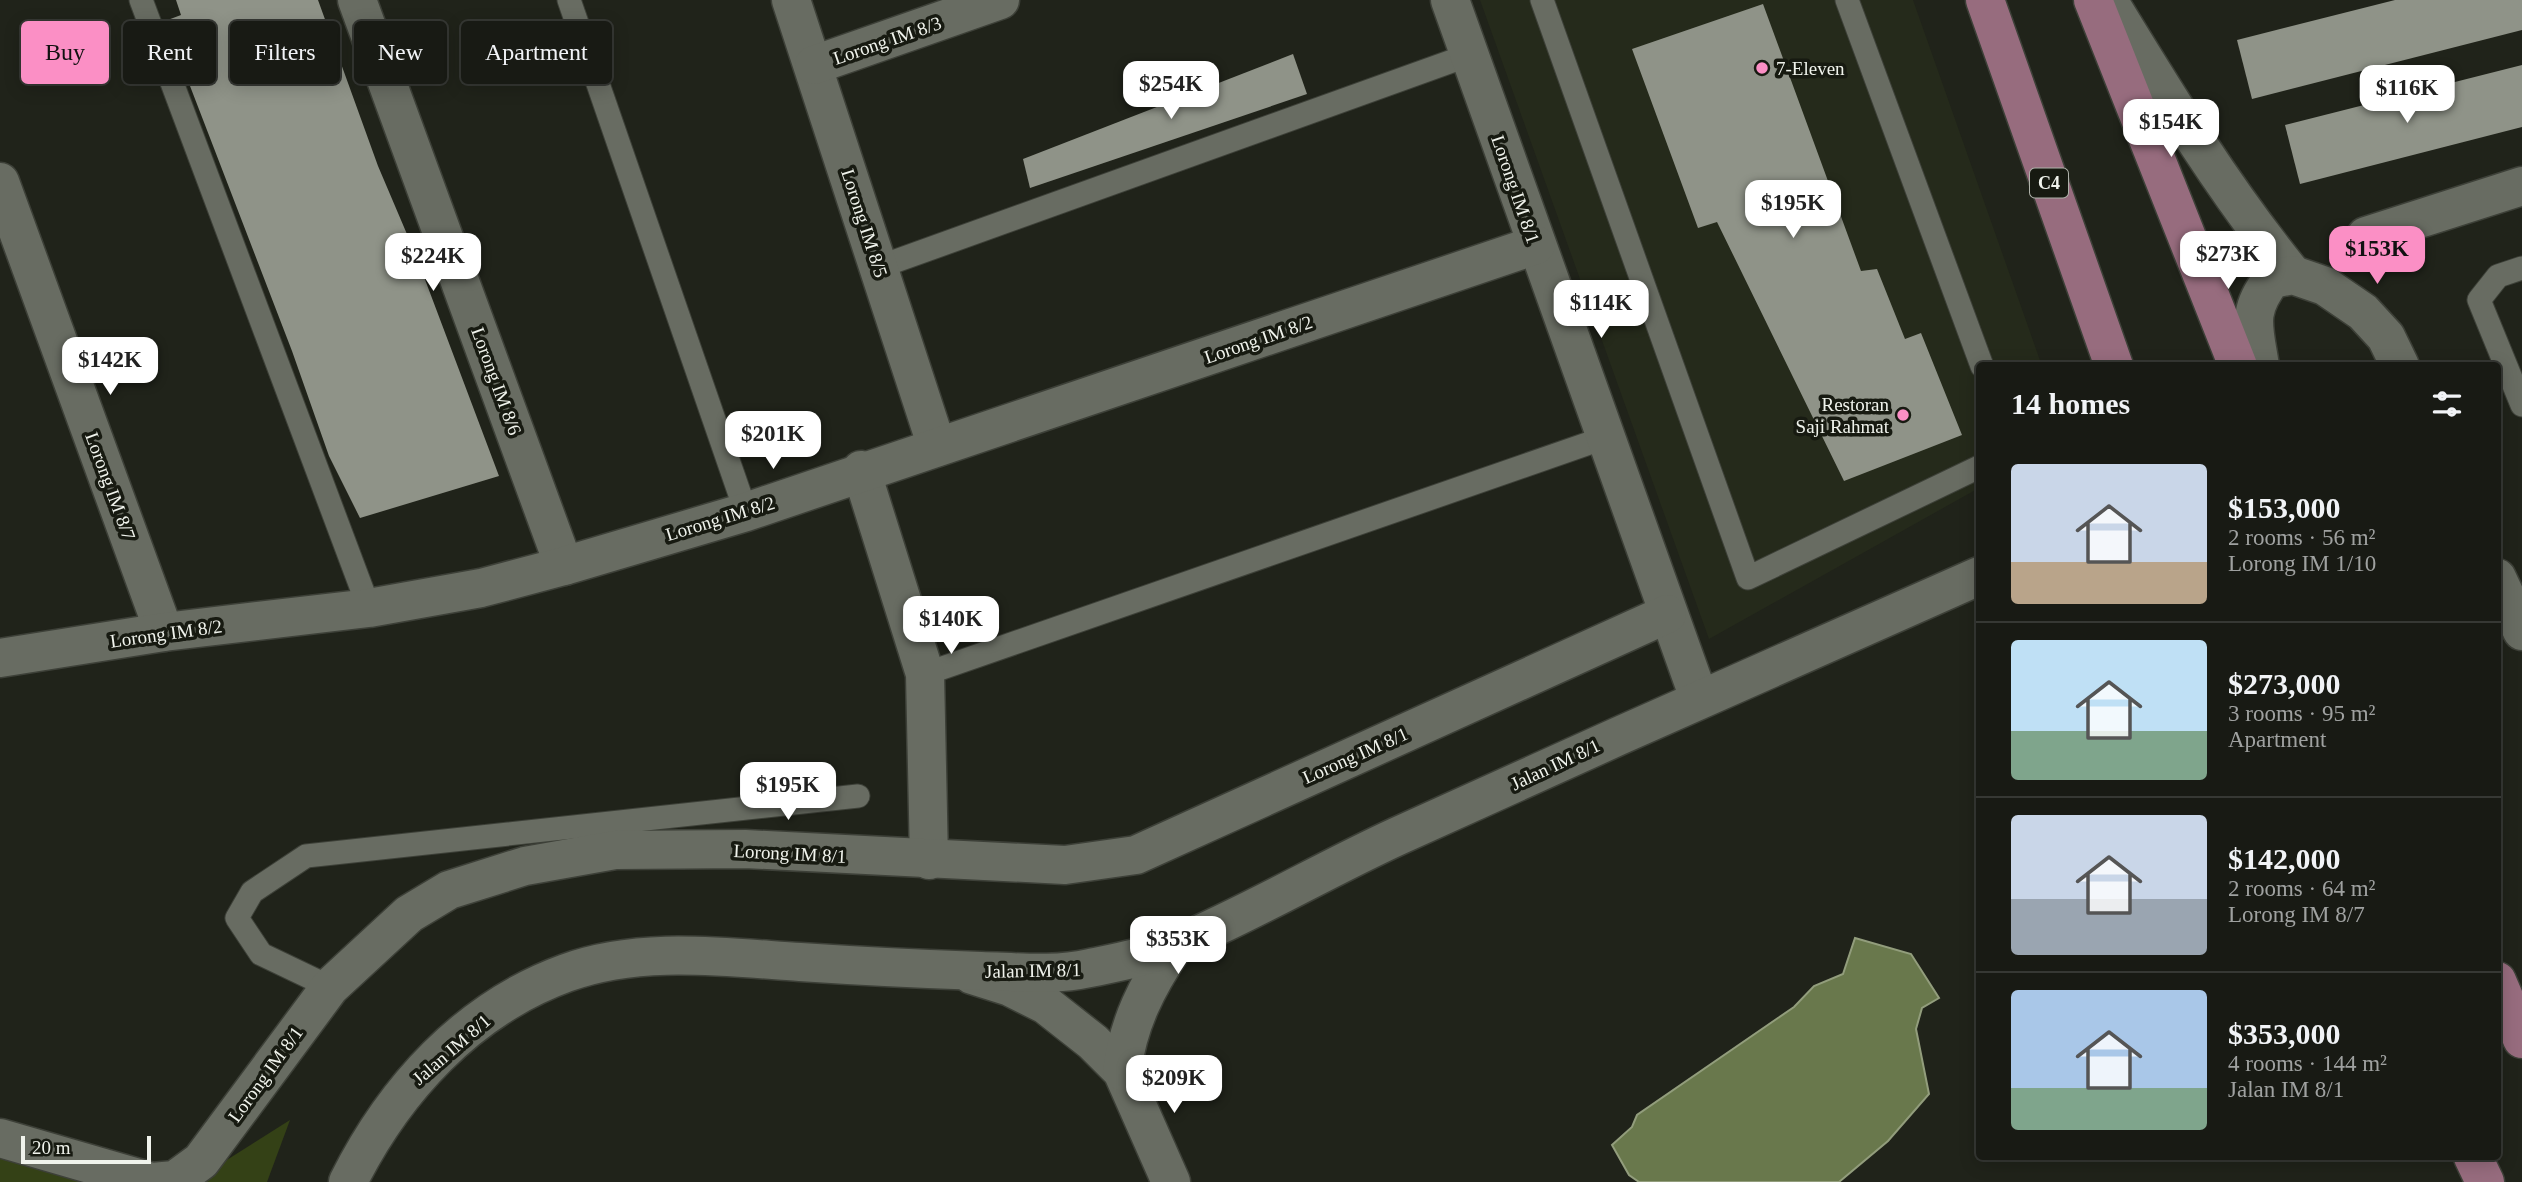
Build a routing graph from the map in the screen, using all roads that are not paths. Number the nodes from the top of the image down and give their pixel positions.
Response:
1 (141, 0) edge
2 (357, 0) edge
3 (569, 0) edge
4 (790, 0) edge
5 (1000, 0) edge
6 (1450, 0) edge
7 (1542, 0) edge
8 (1847, 0) edge
9 (1985, 0) edge
10 (2093, 0) edge
11 (2108, 0) edge
12 (1469, 55) junction
13 (814, 65) junction
14 (0, 182) edge
15 (2522, 186) edge
16 (2365, 236) dead end
17 (1536, 245) junction
18 (879, 267) junction
19 (2522, 268) edge
20 (2293, 275) junction
21 (1981, 362) edge
22 (2113, 362) edge
23 (2236, 362) edge
24 (2259, 362) edge
25 (2398, 362) edge
26 (2522, 405) edge
27 (1604, 438) junction
28 (937, 447) junction
29 (1976, 468) edge
30 (862, 470) junction
31 (746, 512) junction
32 (564, 566) junction
33 (1976, 577) edge
34 (2501, 586) edge
35 (369, 608) junction
36 (1667, 614) junction
37 (2522, 631) edge
38 (164, 632) junction
39 (0, 658) edge
40 (925, 674) junction
41 (1699, 698) junction
42 (858, 796) dead end
43 (929, 860) junction
44 (1174, 946) junction
45 (955, 970) junction
46 (330, 987) junction
47 (2501, 990) edge
48 (2522, 1039) edge
49 (1122, 1071) junction
50 (0, 1139) edge
51 (2474, 1160) edge
52 (348, 1182) edge
53 (1171, 1182) edge
54 (2485, 1182) edge

1 - 35 lane
2 - 32 street, Lorong IM 8/6
3 - 31 lane
4 - 13 street, Lorong IM 8/5
5 - 13 street, Lorong IM 8/3
6 - 12 street, Lorong IM 8/1
7 - 29 lane
8 - 21 lane
9 - 22 main road, C4
10 - 23 main road
11 - 20 street
12 - 17 street, Lorong IM 8/1
12 - 18 lane
13 - 18 street, Lorong IM 8/5
14 - 38 street, Lorong IM 8/7
15 - 16 street
17 - 27 street, Lorong IM 8/1
17 - 28 street, Lorong IM 8/2
18 - 28 street, Lorong IM 8/5
19 - 26 lane
20 - 24 street
20 - 25 street
27 - 36 street, Lorong IM 8/1
27 - 40 lane
28 - 30 street, Lorong IM 8/2
30 - 31 street, Lorong IM 8/2
30 - 40 street
31 - 32 street, Lorong IM 8/2
32 - 35 street, Lorong IM 8/2
33 - 41 street, Jalan IM 8/1
34 - 37 street
35 - 38 street, Lorong IM 8/2
36 - 41 street, Lorong IM 8/1
36 - 43 street, Lorong IM 8/1
38 - 39 street, Lorong IM 8/2
40 - 43 street
41 - 44 street, Jalan IM 8/1
42 - 46 lane
43 - 46 street, Lorong IM 8/1
44 - 45 street, Jalan IM 8/1
44 - 49 street
45 - 49 street
45 - 52 street, Jalan IM 8/1
46 - 50 street, Lorong IM 8/1
47 - 48 main road
49 - 53 street
51 - 54 main road

